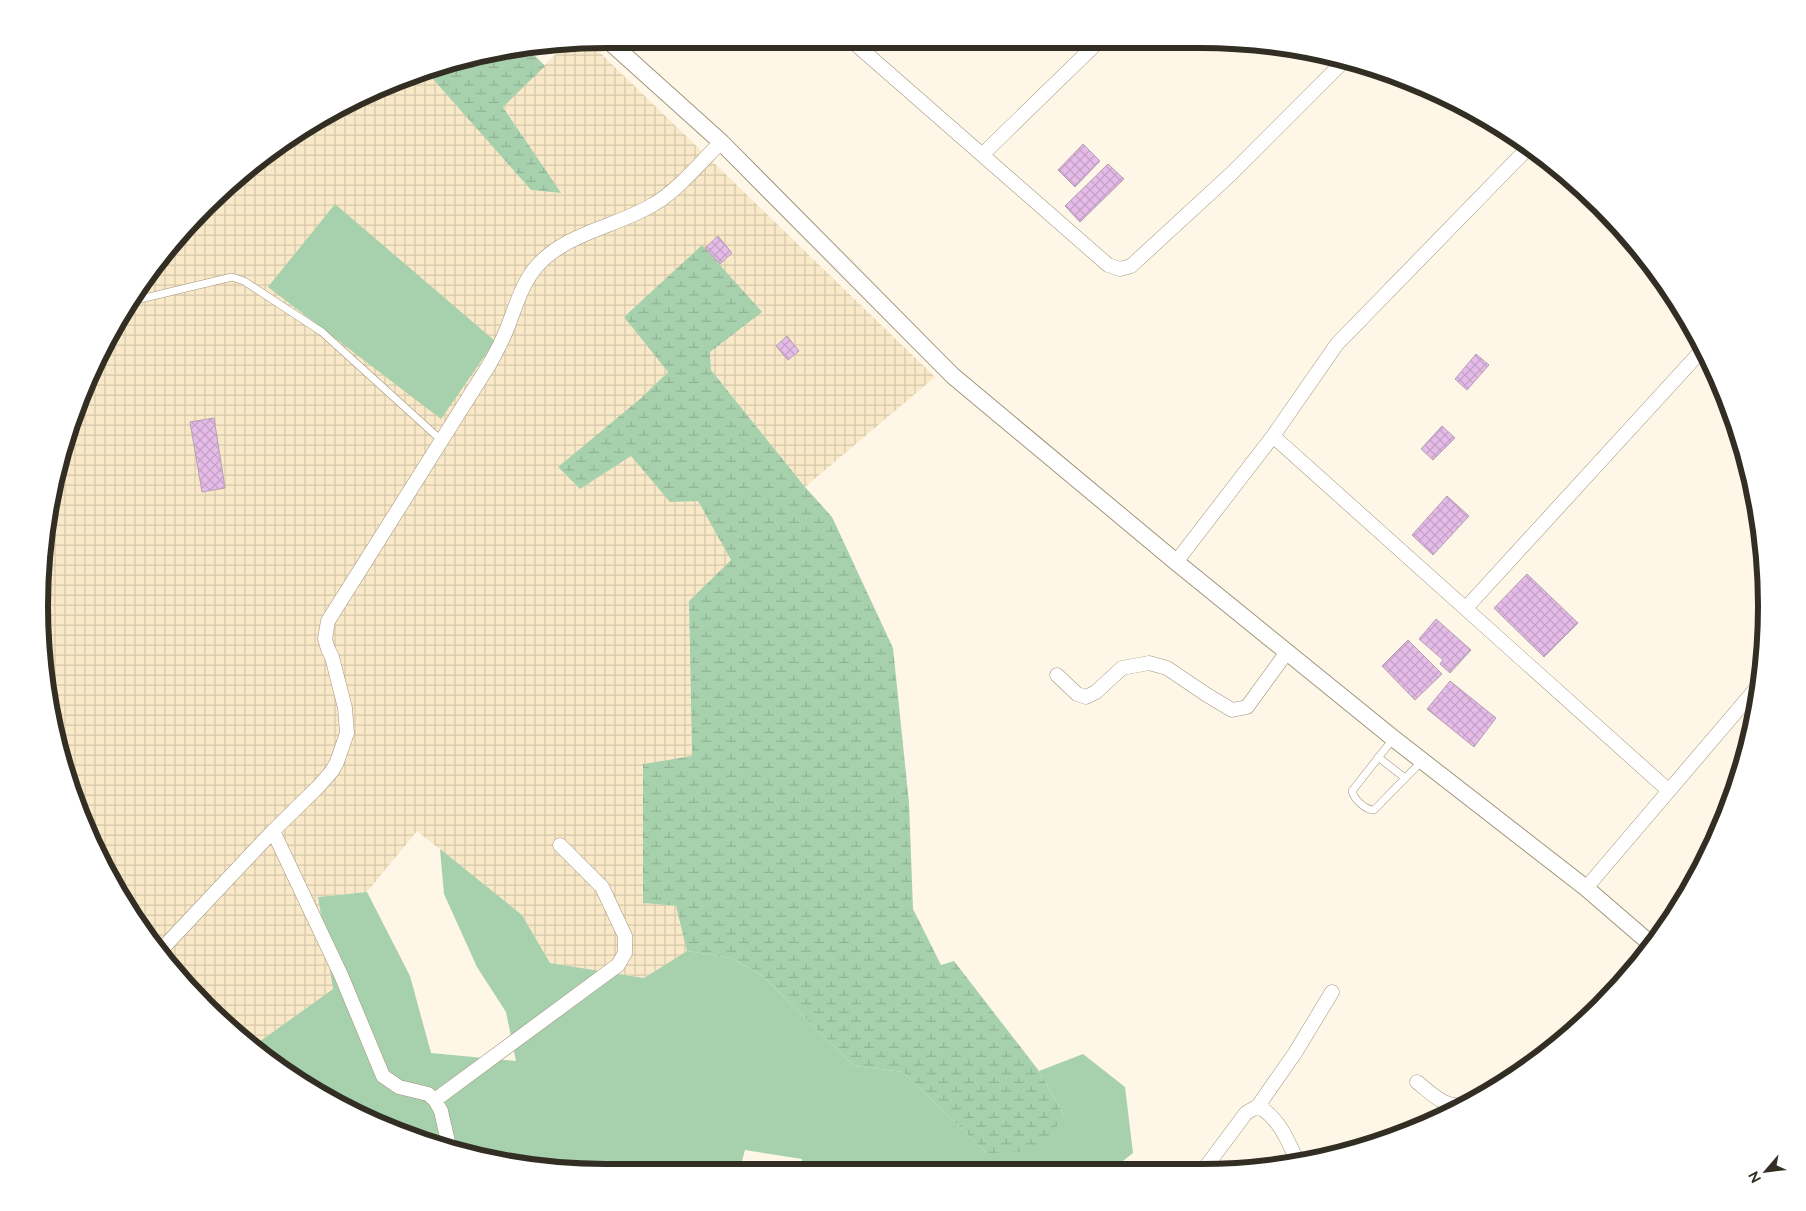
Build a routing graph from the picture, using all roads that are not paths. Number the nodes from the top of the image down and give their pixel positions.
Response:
1 (617, 48) edge
2 (860, 48) edge
3 (1094, 48) edge
4 (1339, 66) edge
5 (721, 142) junction
6 (1524, 152) edge
7 (983, 154) junction
8 (139, 299) edge
9 (1698, 354) edge
10 (1273, 436) junction
11 (442, 440) junction
12 (1176, 562) junction
13 (1466, 608) junction
14 (1287, 652) junction
15 (1057, 675) dead end
16 (1751, 694) edge
17 (1393, 738) junction
18 (1378, 757) junction
19 (1422, 760) junction
20 (1405, 778) junction
21 (1668, 790) junction
22 (273, 831) junction
23 (560, 845) dead end
24 (1586, 888) junction
25 (1646, 940) edge
26 (164, 947) edge
27 (1332, 992) dead end
28 (1416, 1082) dead end
29 (435, 1100) junction
30 (1449, 1105) edge
31 (1258, 1106) junction
32 (447, 1140) edge
33 (1295, 1155) edge
34 (1208, 1164) edge

1 - 5 street
2 - 7 street
3 - 7 street
4 - 7 street
5 - 11 street
5 - 12 street
6 - 10 street
8 - 11 lane
9 - 13 street
10 - 12 street
10 - 13 street
11 - 22 street
12 - 14 street
13 - 21 street
14 - 15 street
14 - 17 street
16 - 21 street
17 - 18 lane
17 - 19 street
18 - 20 lane
18 - 20 lane
19 - 20 lane
19 - 24 street
21 - 24 street
22 - 26 street
22 - 29 street
23 - 29 street
24 - 25 street
27 - 31 street
28 - 30 street
29 - 32 street
31 - 33 street
31 - 34 street

